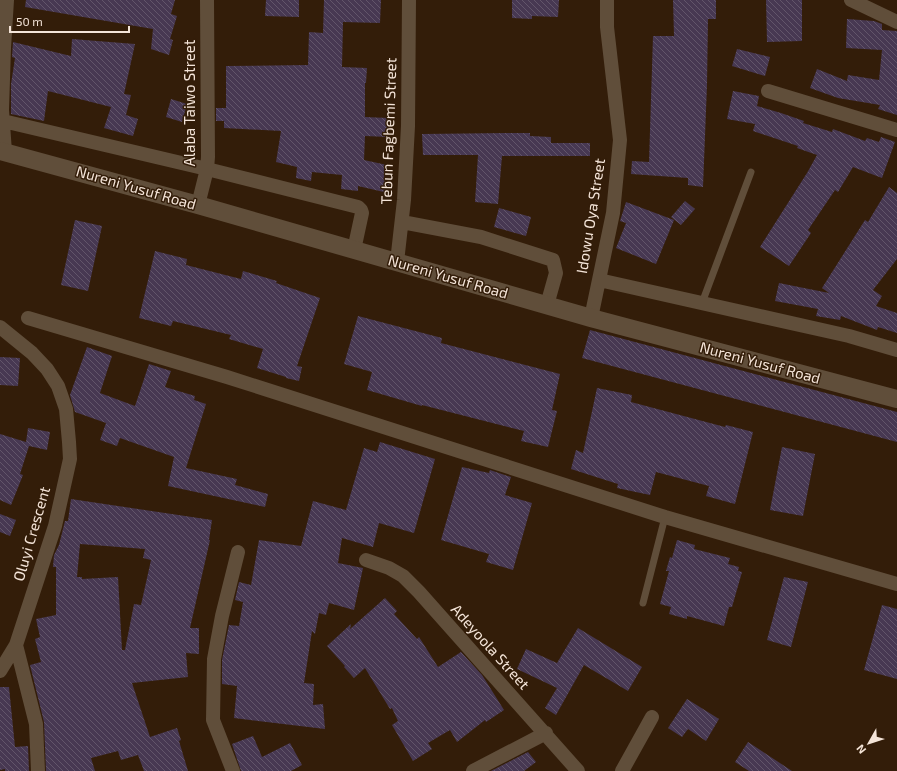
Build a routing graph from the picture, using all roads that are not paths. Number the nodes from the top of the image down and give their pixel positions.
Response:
1 (7, 0) edge
2 (207, 0) edge
3 (409, 0) edge
4 (607, 0) edge
5 (850, 0) edge
6 (897, 22) edge
7 (768, 91) dead end
8 (3, 121) junction
9 (897, 130) edge
10 (3, 151) edge
11 (208, 169) junction
12 (751, 172) dead end
13 (198, 206) junction
14 (402, 222) junction
15 (354, 250) junction
16 (397, 262) junction
17 (599, 280) junction
18 (702, 303) junction
19 (547, 305) junction
20 (28, 318) dead end
21 (591, 318) junction
22 (0, 327) edge
23 (897, 350) edge
24 (897, 399) edge
25 (665, 517) junction
26 (238, 552) dead end
27 (366, 560) dead end
28 (897, 584) edge
29 (643, 603) dead end
30 (16, 645) junction
31 (0, 671) edge
32 (652, 717) dead end
33 (546, 733) junction
34 (38, 771) edge
35 (234, 771) edge
36 (473, 771) edge
37 (578, 771) edge
38 (622, 771) edge

1 - 8 street
2 - 11 street, Alaba Taiwo Street
3 - 14 street, Tebun Fagbemi Street
4 - 17 street, Idowu Oya Street
5 - 6 street
7 - 9 street
8 - 10 street
8 - 11 street
10 - 13 street, Nureni Yusuf Road
11 - 13 street, Alaba Taiwo Street
11 - 15 street
12 - 18 lane
13 - 15 street, Nureni Yusuf Road
14 - 16 street, Tebun Fagbemi Street
14 - 19 street
15 - 16 street, Nureni Yusuf Road
16 - 19 street, Nureni Yusuf Road
17 - 18 street
17 - 21 street, Idowu Oya Street
18 - 23 street
19 - 21 street, Nureni Yusuf Road
20 - 25 street
21 - 24 street, Nureni Yusuf Road
22 - 30 street, Oluyi Crescent
25 - 28 street
25 - 29 lane
26 - 35 street
27 - 33 street, Adeyoola Street
30 - 31 street, Oluyi Crescent
30 - 34 street
32 - 38 street
33 - 36 street
33 - 37 street, Adeyoola Street

